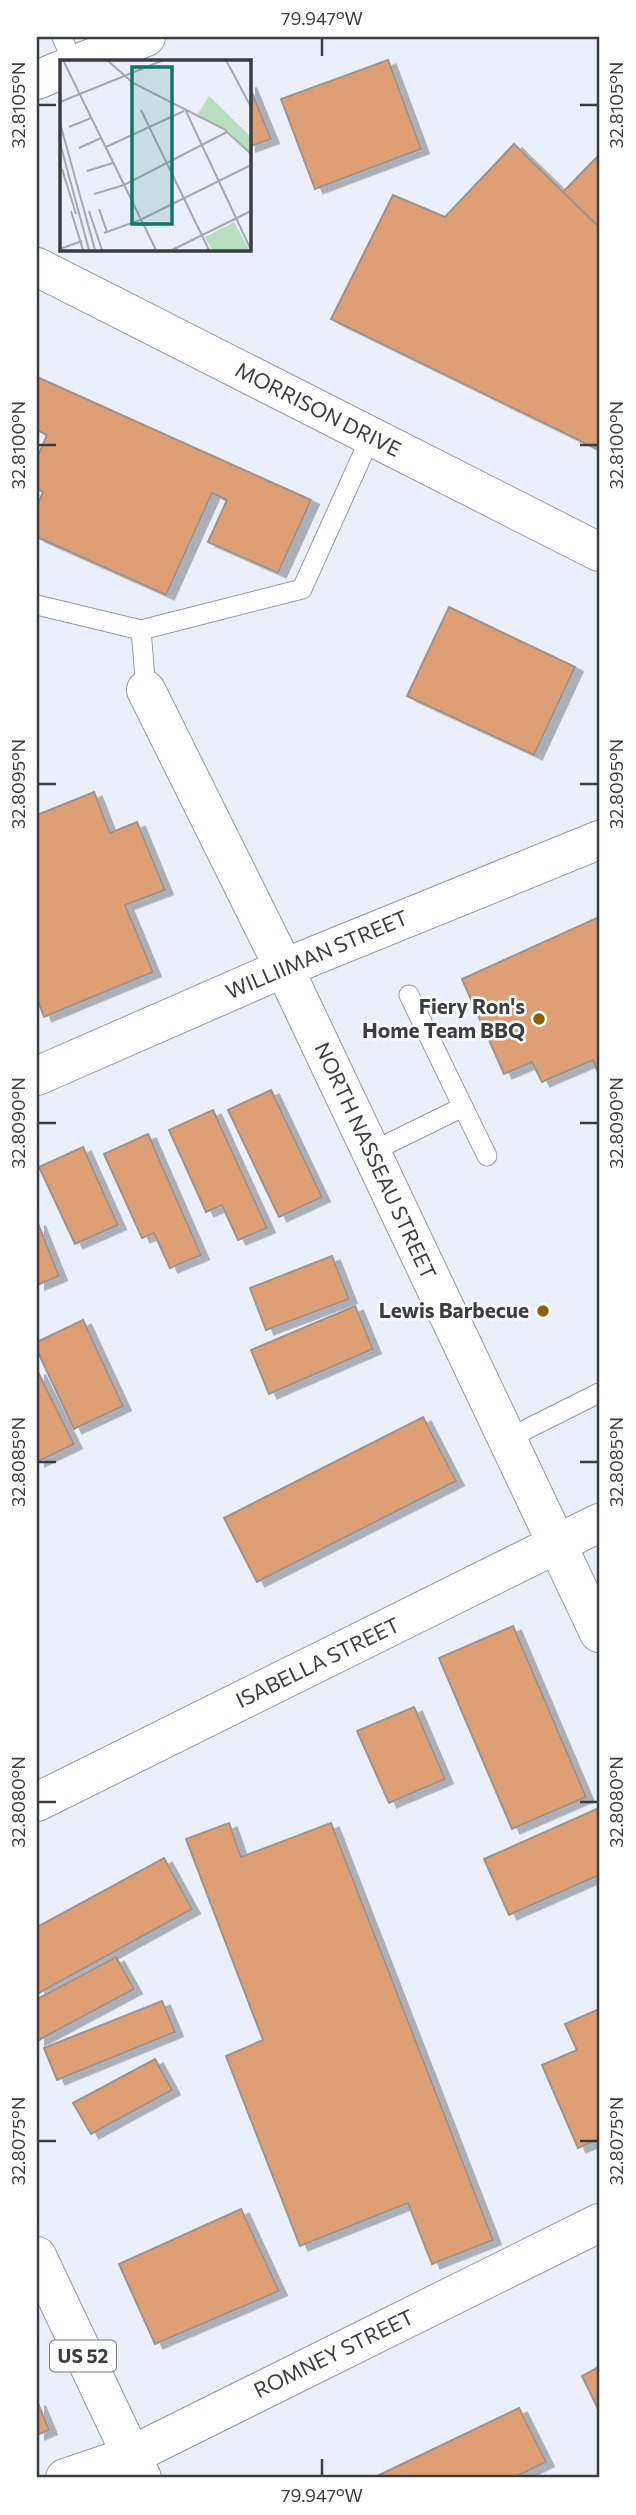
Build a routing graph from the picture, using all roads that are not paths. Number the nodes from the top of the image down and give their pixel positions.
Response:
1 (62, 37) edge
2 (146, 37) edge
3 (72, 60) edge
4 (87, 60) edge
5 (60, 70) edge
6 (37, 80) edge
7 (37, 267) edge
8 (371, 436) junction
9 (599, 552) edge
10 (37, 605) edge
11 (141, 631) junction
12 (146, 690) joint
13 (599, 841) edge
14 (284, 968) junction
15 (409, 996) dead end
16 (37, 1076) edge
17 (463, 1107) junction
18 (371, 1152) junction
19 (486, 1156) dead end
20 (599, 1393) edge
21 (507, 1438) junction
22 (599, 1523) edge
23 (557, 1545) junction
24 (599, 1633) edge
25 (37, 1802) edge
26 (599, 2223) edge
27 (37, 2256) edge
28 (136, 2467) edge
29 (65, 2478) edge

1 - 3 lane
2 - 4 street
5 - 6 street
7 - 8 street, MORRISON DRIVE
8 - 9 street, MORRISON DRIVE
8 - 11 lane
10 - 11 lane
11 - 12 lane
12 - 14 street, NORTH NASSEAU STREET
13 - 14 street, WILLIIMAN STREET
14 - 16 street, WILLIIMAN STREET
14 - 18 street, NORTH NASSEAU STREET
15 - 17 lane
17 - 18 lane
17 - 19 lane
18 - 21 street, NORTH NASSEAU STREET
20 - 21 lane
21 - 23 street, NORTH NASSEAU STREET
22 - 23 street, ISABELLA STREET
23 - 24 street, NORTH NASSEAU STREET
23 - 25 street, ISABELLA STREET
26 - 28 street, ROMNEY STREET
27 - 28 street, US 52
28 - 29 street, ROMNEY STREET

